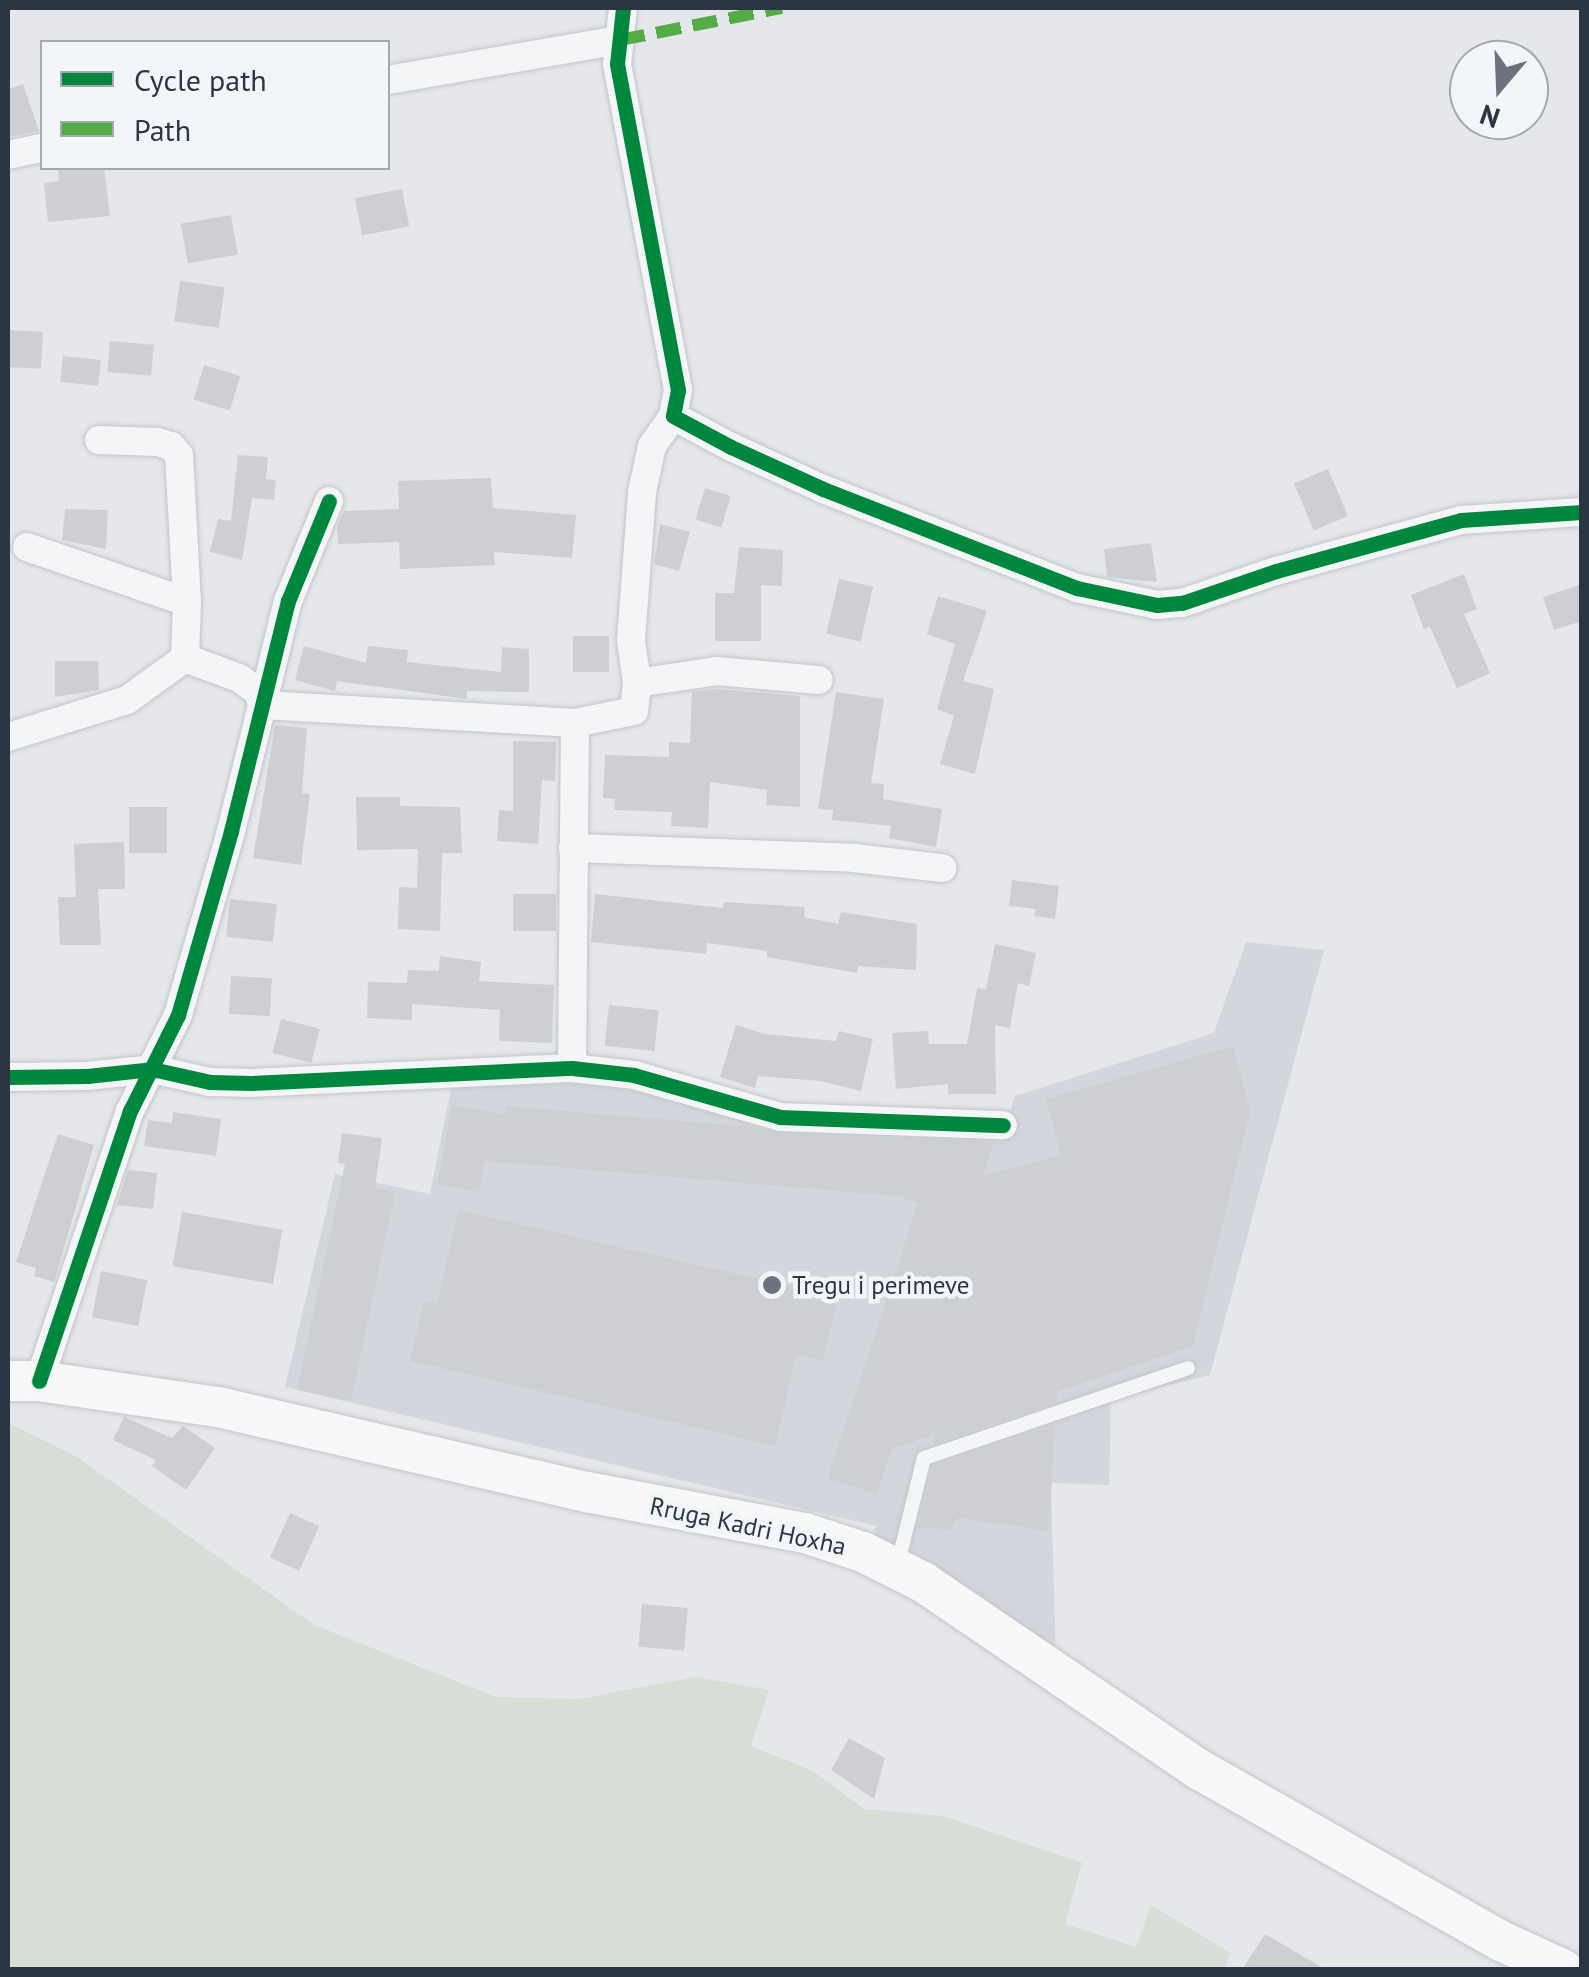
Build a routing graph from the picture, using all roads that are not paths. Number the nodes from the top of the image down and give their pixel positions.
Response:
1 (623, 8) edge
2 (620, 40) junction
3 (390, 80) edge
4 (40, 148) edge
5 (8, 155) edge
6 (673, 416) junction
7 (99, 440) dead end
8 (329, 500) dead end
9 (1582, 512) edge
10 (27, 547) dead end
11 (187, 602) junction
12 (185, 658) junction
13 (819, 680) dead end
14 (637, 683) junction
15 (263, 706) junction
16 (575, 723) junction
17 (8, 737) edge
18 (573, 848) junction
19 (942, 868) dead end
20 (572, 1068) junction
21 (152, 1069) junction
22 (8, 1077) edge
23 (1002, 1125) dead end
24 (1188, 1368) dead end
25 (23, 1381) edge
26 (897, 1567) junction
27 (1564, 1970) edge

1 - 2 street
2 - 3 street
2 - 6 street
4 - 5 street
6 - 9 street
6 - 14 street
7 - 11 street
8 - 15 street
10 - 11 street
11 - 12 street
12 - 15 street
12 - 17 street
13 - 14 street
14 - 16 street
15 - 16 street
15 - 21 street
16 - 18 street
18 - 19 street
18 - 20 street
20 - 21 street
20 - 23 street
21 - 22 street
21 - 25 street
24 - 26 lane
25 - 26 main road, Rruga Kadri Hoxha
26 - 27 main road, Rruga Kadri Hoxha

